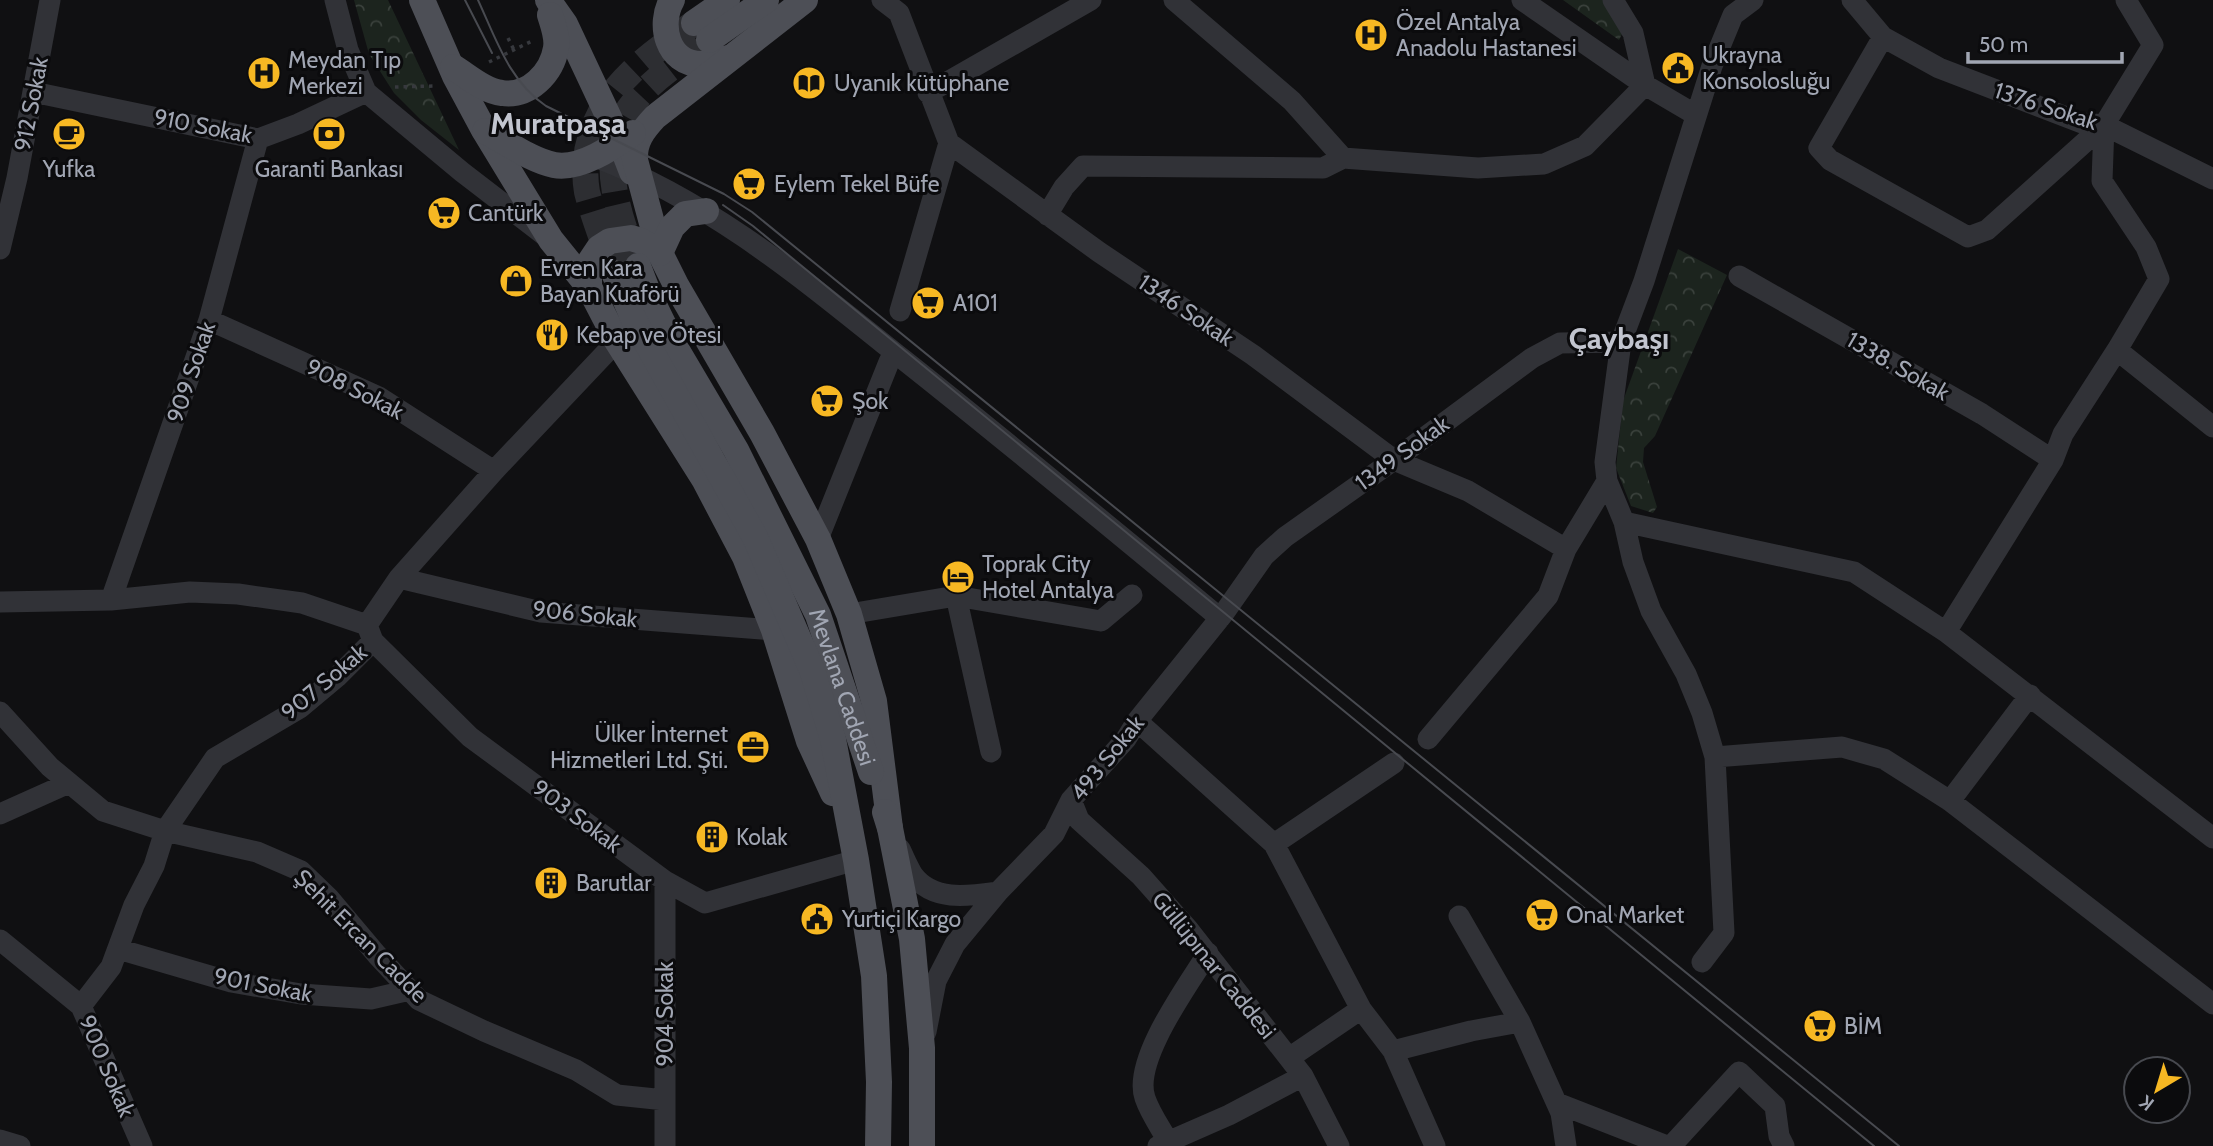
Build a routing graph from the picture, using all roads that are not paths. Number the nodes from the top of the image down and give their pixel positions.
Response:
1 (50, 0) edge
2 (335, 0) edge
3 (422, 0) edge
4 (547, 0) edge
5 (672, 0) edge
6 (727, 0) edge
7 (766, 0) edge
8 (805, 0) edge
9 (882, 0) edge
10 (1091, 0) edge
11 (1174, 0) edge
12 (1522, 0) edge
13 (1614, 0) edge
14 (1753, 0) edge
15 (1852, 0) edge
16 (2126, 0) edge
17 (1733, 8) edge
18 (1883, 37) junction
19 (729, 58) junction
20 (457, 70) junction
21 (1645, 85) junction
22 (33, 92) junction
23 (366, 92) junction
24 (928, 93) junction
25 (1696, 115) junction
26 (655, 117) junction
27 (2104, 125) junction
28 (484, 130) junction
29 (258, 139) junction
30 (620, 141) junction
31 (948, 143) junction
32 (595, 157) junction
33 (1343, 158) junction
34 (635, 172) junction
35 (9, 176) edge
36 (2213, 179) edge
37 (706, 211) junction
38 (1047, 215) junction
39 (551, 240) junction
40 (0, 249) edge
41 (637, 264) junction
42 (1739, 276) dead end
43 (589, 288) junction
44 (900, 311) dead end
45 (209, 320) junction
46 (617, 341) junction
47 (1621, 342) junction
48 (2117, 350) junction
49 (889, 362) dead end
50 (2213, 427) edge
51 (1394, 460) junction
52 (2053, 460) junction
53 (494, 471) junction
54 (1607, 481) junction
55 (1624, 522) junction
56 (818, 539) junction
57 (1566, 550) junction
58 (399, 578) junction
59 (1132, 595) dead end
60 (956, 596) junction
61 (111, 600) junction
62 (0, 602) edge
63 (849, 614) junction
64 (1218, 620) junction
65 (774, 631) junction
66 (1946, 632) junction
67 (370, 633) junction
68 (2030, 695) junction
69 (0, 712) edge
70 (1137, 721) junction
71 (1428, 739) dead end
72 (991, 752) dead end
73 (1715, 757) junction
74 (1394, 763) dead end
75 (69, 783) junction
76 (1071, 800) junction
77 (1950, 801) junction
78 (0, 814) edge
79 (890, 828) junction
80 (850, 829) junction
81 (165, 831) junction
82 (2213, 838) edge
83 (1274, 844) junction
84 (856, 860) junction
85 (665, 881) junction
86 (998, 892) junction
87 (1460, 916) dead end
88 (0, 940) edge
89 (118, 949) junction
90 (1208, 953) junction
91 (1702, 962) dead end
92 (410, 990) junction
93 (2213, 1004) edge
94 (81, 1006) junction
95 (1361, 1009) junction
96 (1521, 1023) junction
97 (922, 1048) junction
98 (1393, 1051) junction
99 (1289, 1058) junction
100 (1303, 1076) junction
101 (665, 1100) junction
102 (1557, 1103) junction
103 (0, 1140) edge
104 (1163, 1144) edge
105 (20, 1146) edge
106 (142, 1146) edge
107 (666, 1146) edge
108 (878, 1146) edge
109 (922, 1146) edge
110 (1339, 1146) edge
111 (1435, 1146) edge
112 (1566, 1146) edge
113 (1669, 1146) edge
114 (1784, 1146) edge

1 - 22 street, 912 Sokak
2 - 23 street
3 - 20 main road
4 - 20 main road
4 - 30 main road
5 - 19 main road
6 - 7 main road
8 - 19 main road
9 - 24 street
10 - 24 street
11 - 33 street
12 - 21 street
13 - 21 street
14 - 17 street
15 - 18 street, 1376 Sokak
16 - 27 street
17 - 25 street
18 - 27 street, 1376 Sokak
18 - 27 street
19 - 26 main road
20 - 28 main road
21 - 25 street
21 - 33 street
22 - 29 street, 910 Sokak
22 - 35 street, 912 Sokak
23 - 29 street, 910 Sokak
23 - 39 street
24 - 31 street
25 - 47 street
26 - 30 main road
26 - 34 main road
27 - 36 street, 1376 Sokak
27 - 48 street
28 - 32 main road
28 - 39 main road
29 - 45 street, 909 Sokak
30 - 32 main road
30 - 34 main road
31 - 38 street, 1346 Sokak
31 - 44 street
32 - 34 street
33 - 38 street
34 - 37 street
34 - 41 main road
35 - 40 street, 912 Sokak
37 - 41 main road
37 - 64 street
38 - 51 street, 1346 Sokak
39 - 43 main road
41 - 43 main road
41 - 56 main road
41 - 79 main road, Mevlana Caddesi
41 - 80 main road, Mevlana Caddesi
42 - 52 street, 1338. Sokak
43 - 46 main road
45 - 53 street, 908 Sokak
45 - 61 street, 909 Sokak
46 - 53 street, 907 Sokak
46 - 65 main road
47 - 51 street, 1349 Sokak
47 - 54 street
48 - 50 street
48 - 52 street
49 - 56 street
51 - 57 street, 1346 Sokak
51 - 64 street, 1349 Sokak
52 - 66 street
53 - 58 street, 907 Sokak
54 - 55 street
54 - 57 street
55 - 66 street
55 - 73 street
56 - 63 main road
57 - 71 street
58 - 65 street, 906 Sokak
58 - 67 street, 907 Sokak
59 - 60 street
60 - 63 street
60 - 72 street
61 - 62 street, 903 Sokak
61 - 67 street, 903 Sokak
63 - 79 main road
64 - 70 street, 493 Sokak
65 - 80 main road
66 - 68 street
67 - 81 street, 907 Sokak
67 - 85 street, 903 Sokak
68 - 77 street
68 - 82 street
69 - 75 street, Şehit Ercan Cadde
70 - 76 street, 493 Sokak
70 - 83 street
73 - 77 street
73 - 91 street
74 - 83 street
75 - 78 street
75 - 81 street, Şehit Ercan Cadde
76 - 86 street, 493 Sokak
76 - 90 street, Güllüpınar Caddesi
77 - 93 street
79 - 86 street
79 - 97 main road, Mevlana Caddesi
80 - 84 main road, Mevlana Caddesi
81 - 89 street, 907 Sokak
81 - 92 street, Şehit Ercan Cadde
83 - 95 street
84 - 85 street, 903 Sokak
84 - 108 main road, Mevlana Caddesi
85 - 101 street, 904 Sokak
86 - 97 street, 493 Sokak
87 - 96 street
88 - 94 street, 900 Sokak
89 - 92 street, 901 Sokak
89 - 94 street, 907 Sokak
90 - 99 street, Güllüpınar Caddesi
90 - 104 street
92 - 101 street, Şehit Ercan Cadde
94 - 106 street, 900 Sokak
95 - 98 street
95 - 99 street
96 - 98 street
96 - 102 street
97 - 109 main road, Mevlana Caddesi
98 - 111 street
99 - 100 street, Güllüpınar Caddesi
100 - 104 street
100 - 110 street, Güllüpınar Caddesi
101 - 107 street, 904 Sokak
102 - 112 street
102 - 113 street
103 - 105 street
113 - 114 street

